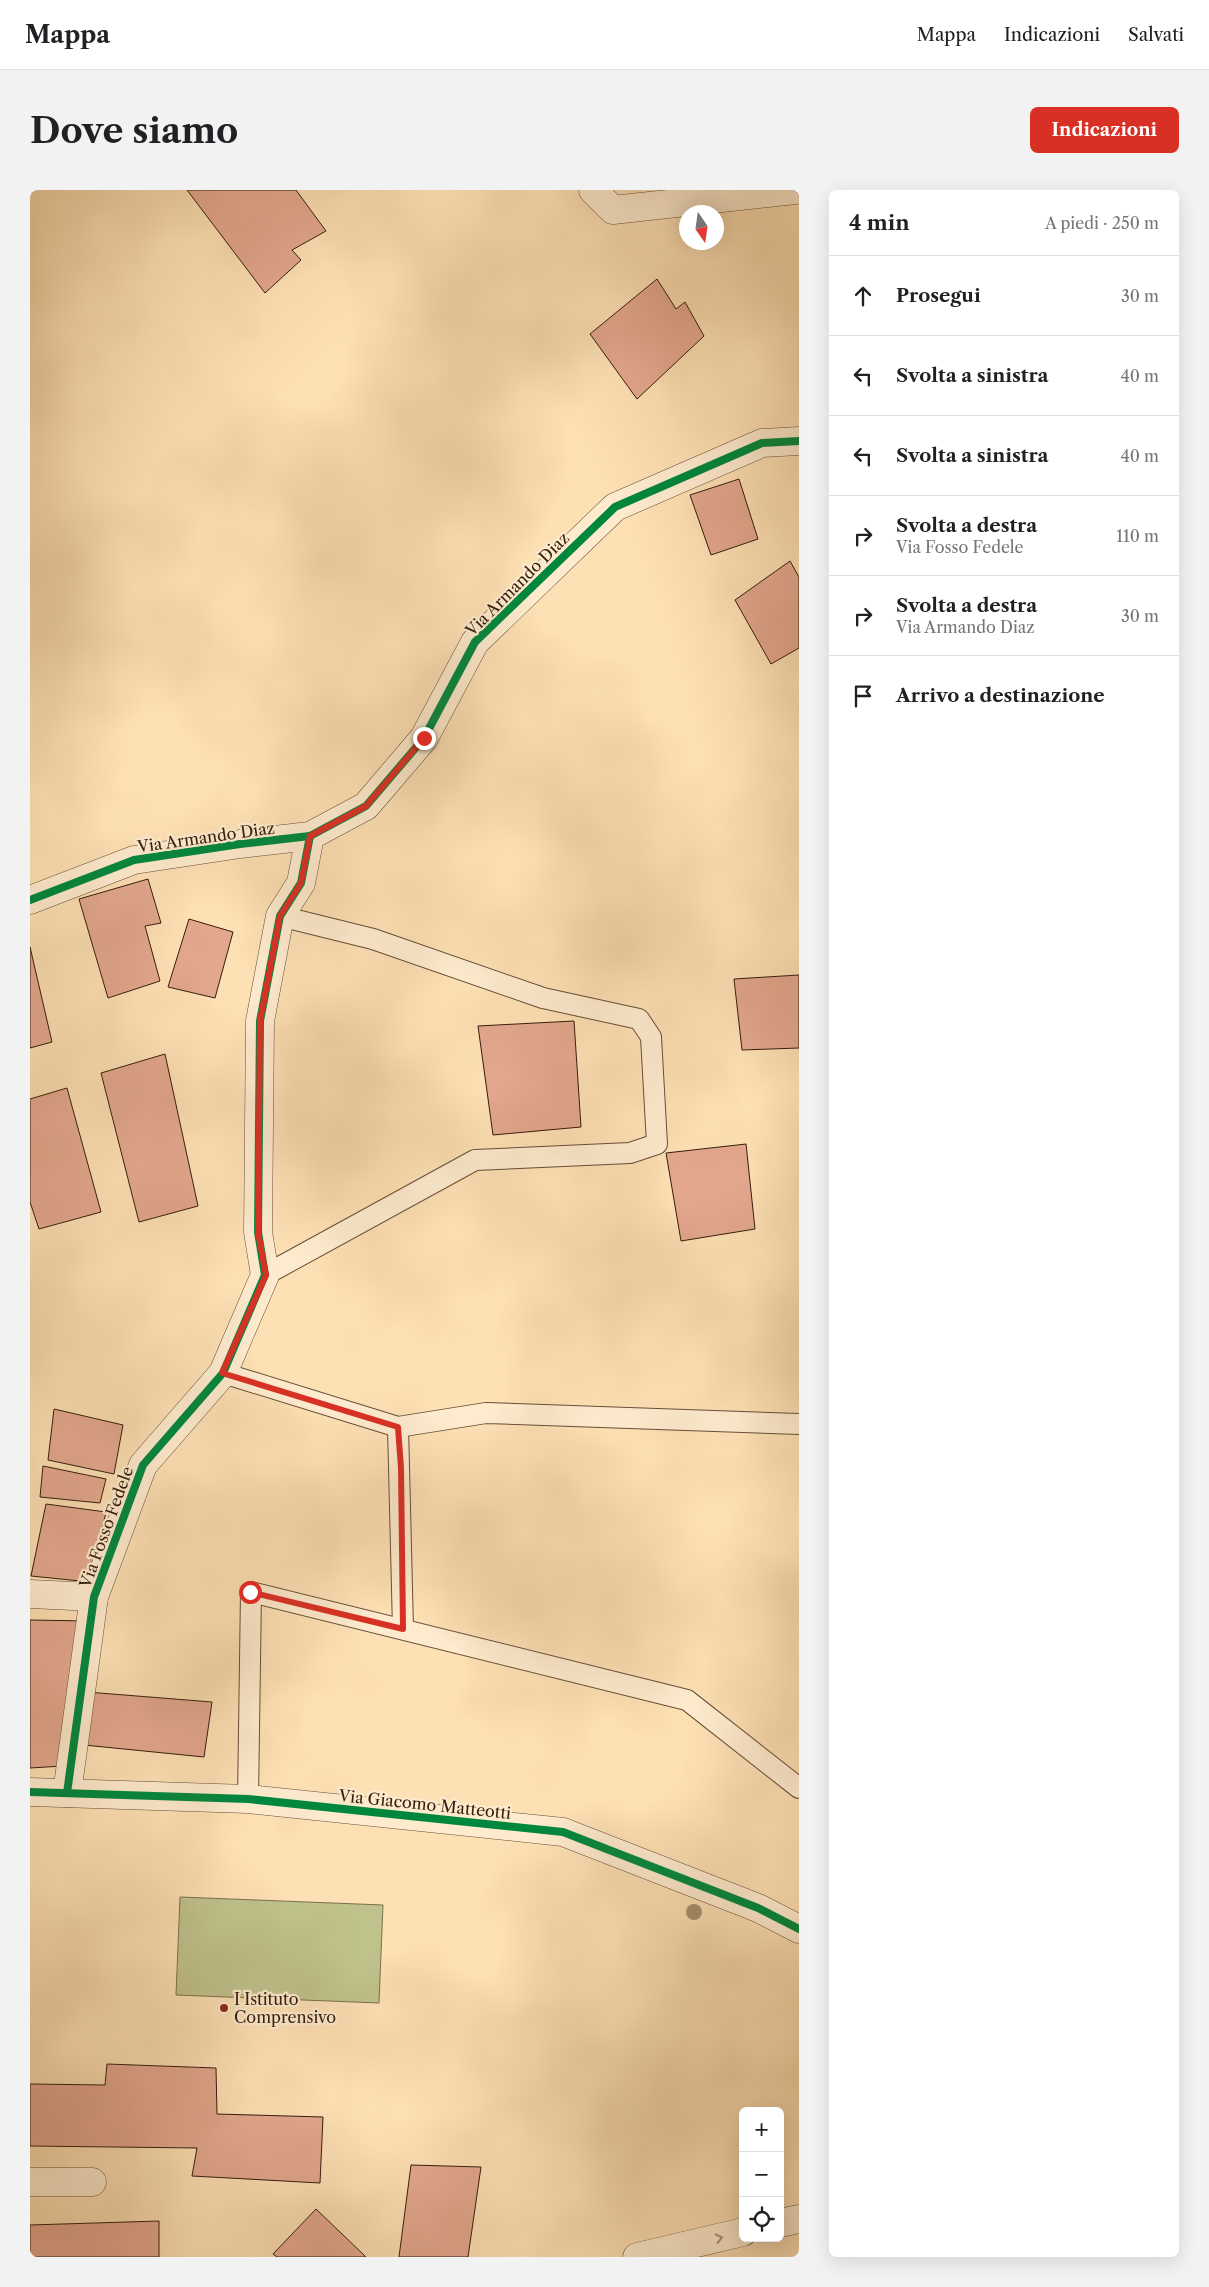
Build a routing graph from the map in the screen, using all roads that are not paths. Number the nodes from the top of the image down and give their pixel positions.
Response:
1 (594, 190) edge
2 (795, 190) edge
3 (799, 441) edge
4 (310, 836) junction
5 (30, 900) edge
6 (280, 916) junction
7 (266, 1275) junction
8 (222, 1373) junction
9 (799, 1424) edge
10 (398, 1427) junction
11 (30, 1594) edge
12 (94, 1598) junction
13 (403, 1629) junction
14 (799, 1788) edge
15 (30, 1792) edge
16 (66, 1792) junction
17 (248, 1799) junction
18 (799, 1929) edge
19 (30, 2182) edge
20 (92, 2182) dead end
21 (799, 2219) edge
22 (784, 2222) edge
23 (739, 2233) edge
24 (637, 2257) edge

1 - 2 street
3 - 4 street, Via Armando Diaz
4 - 5 street, Via Armando Diaz
4 - 6 street
6 - 7 street
6 - 7 lane
7 - 8 street, Via Fosso Fedele
8 - 10 lane
8 - 12 street, Via Fosso Fedele
9 - 10 lane
10 - 13 lane
11 - 12 street
12 - 16 street, Via Fosso Fedele
13 - 14 lane
13 - 17 lane
15 - 16 street, Via Giacomo Matteotti
16 - 17 street, Via Giacomo Matteotti
17 - 18 street, Via Giacomo Matteotti
19 - 20 street
21 - 22 street
24 -> 23 street

